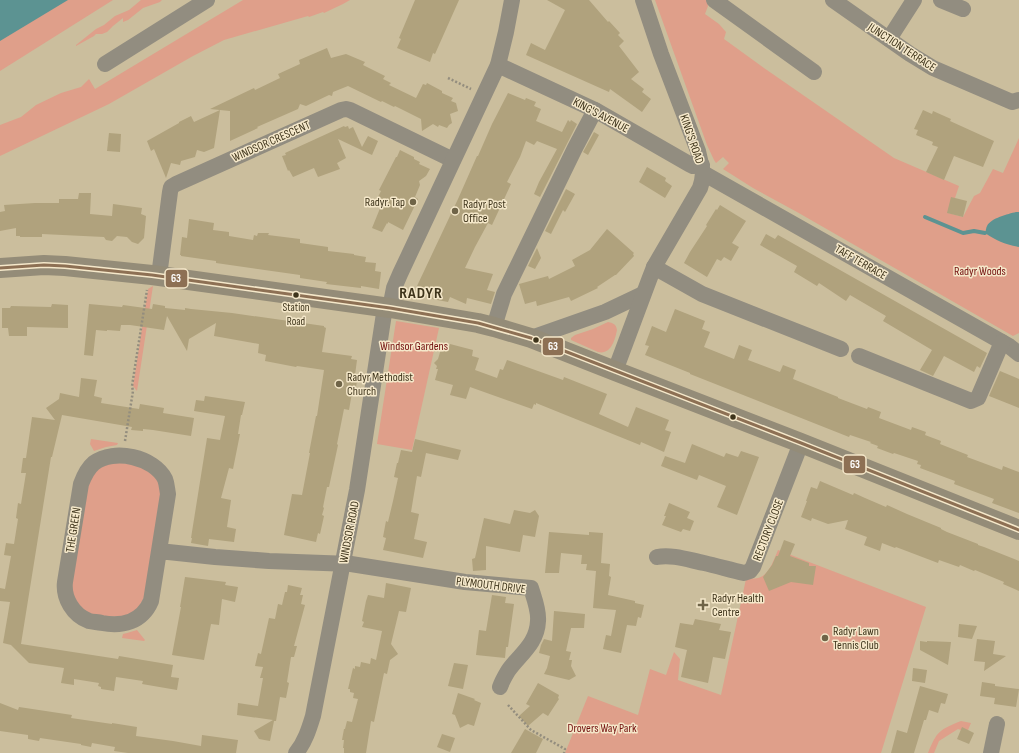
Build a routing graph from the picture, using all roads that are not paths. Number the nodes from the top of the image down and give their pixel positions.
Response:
1 (207, 0) edge
2 (512, 0) edge
3 (643, 0) edge
4 (714, 0) edge
5 (833, 0) edge
6 (914, 0) edge
7 (941, 0) edge
8 (963, 9) dead end
9 (890, 39) junction
10 (105, 64) dead end
11 (498, 65) junction
12 (814, 72) dead end
13 (1019, 100) edge
14 (595, 110) junction
15 (453, 160) junction
16 (702, 169) junction
17 (654, 267) junction
18 (0, 268) edge
19 (153, 281) junction
20 (643, 294) junction
21 (388, 307) junction
22 (494, 327) junction
23 (531, 338) junction
24 (1002, 342) junction
25 (841, 348) dead end
26 (1019, 354) edge
27 (859, 356) dead end
28 (615, 371) junction
29 (801, 443) junction
30 (1019, 530) edge
31 (159, 551) junction
32 (657, 557) dead end
33 (343, 563) junction
34 (500, 687) dead end
35 (997, 724) dead end
36 (296, 753) edge
37 (991, 753) edge

1 - 10 street
2 - 11 street
3 - 16 street, KING'S ROAD
4 - 12 street
5 - 9 street, JUNCTION TERRACE
6 - 9 street
7 - 8 street
9 - 13 street, JUNCTION TERRACE
11 - 14 street, KING'S AVENUE
11 - 15 street
14 - 16 street, KING'S AVENUE
14 - 22 street
15 - 19 street, WINDSOR CRESCENT
15 - 21 street
16 - 17 street, KING'S ROAD
16 - 24 street, TAFF TERRACE
17 - 20 street, KING'S ROAD
17 - 25 street
18 - 19 main road
19 - 21 main road
20 - 23 street
20 - 28 street, KING'S ROAD
21 - 22 main road
21 - 33 street, WINDSOR ROAD
22 - 23 main road
23 - 28 main road
24 - 26 street, TAFF TERRACE
24 - 27 street
28 - 29 main road
29 - 30 main road
29 - 32 street, RECTORY CLOSE
31 - 31 street, THE GREEN
31 - 33 street
33 - 34 street, PLYMOUTH DRIVE
33 - 36 street, WINDSOR ROAD
35 - 37 street

